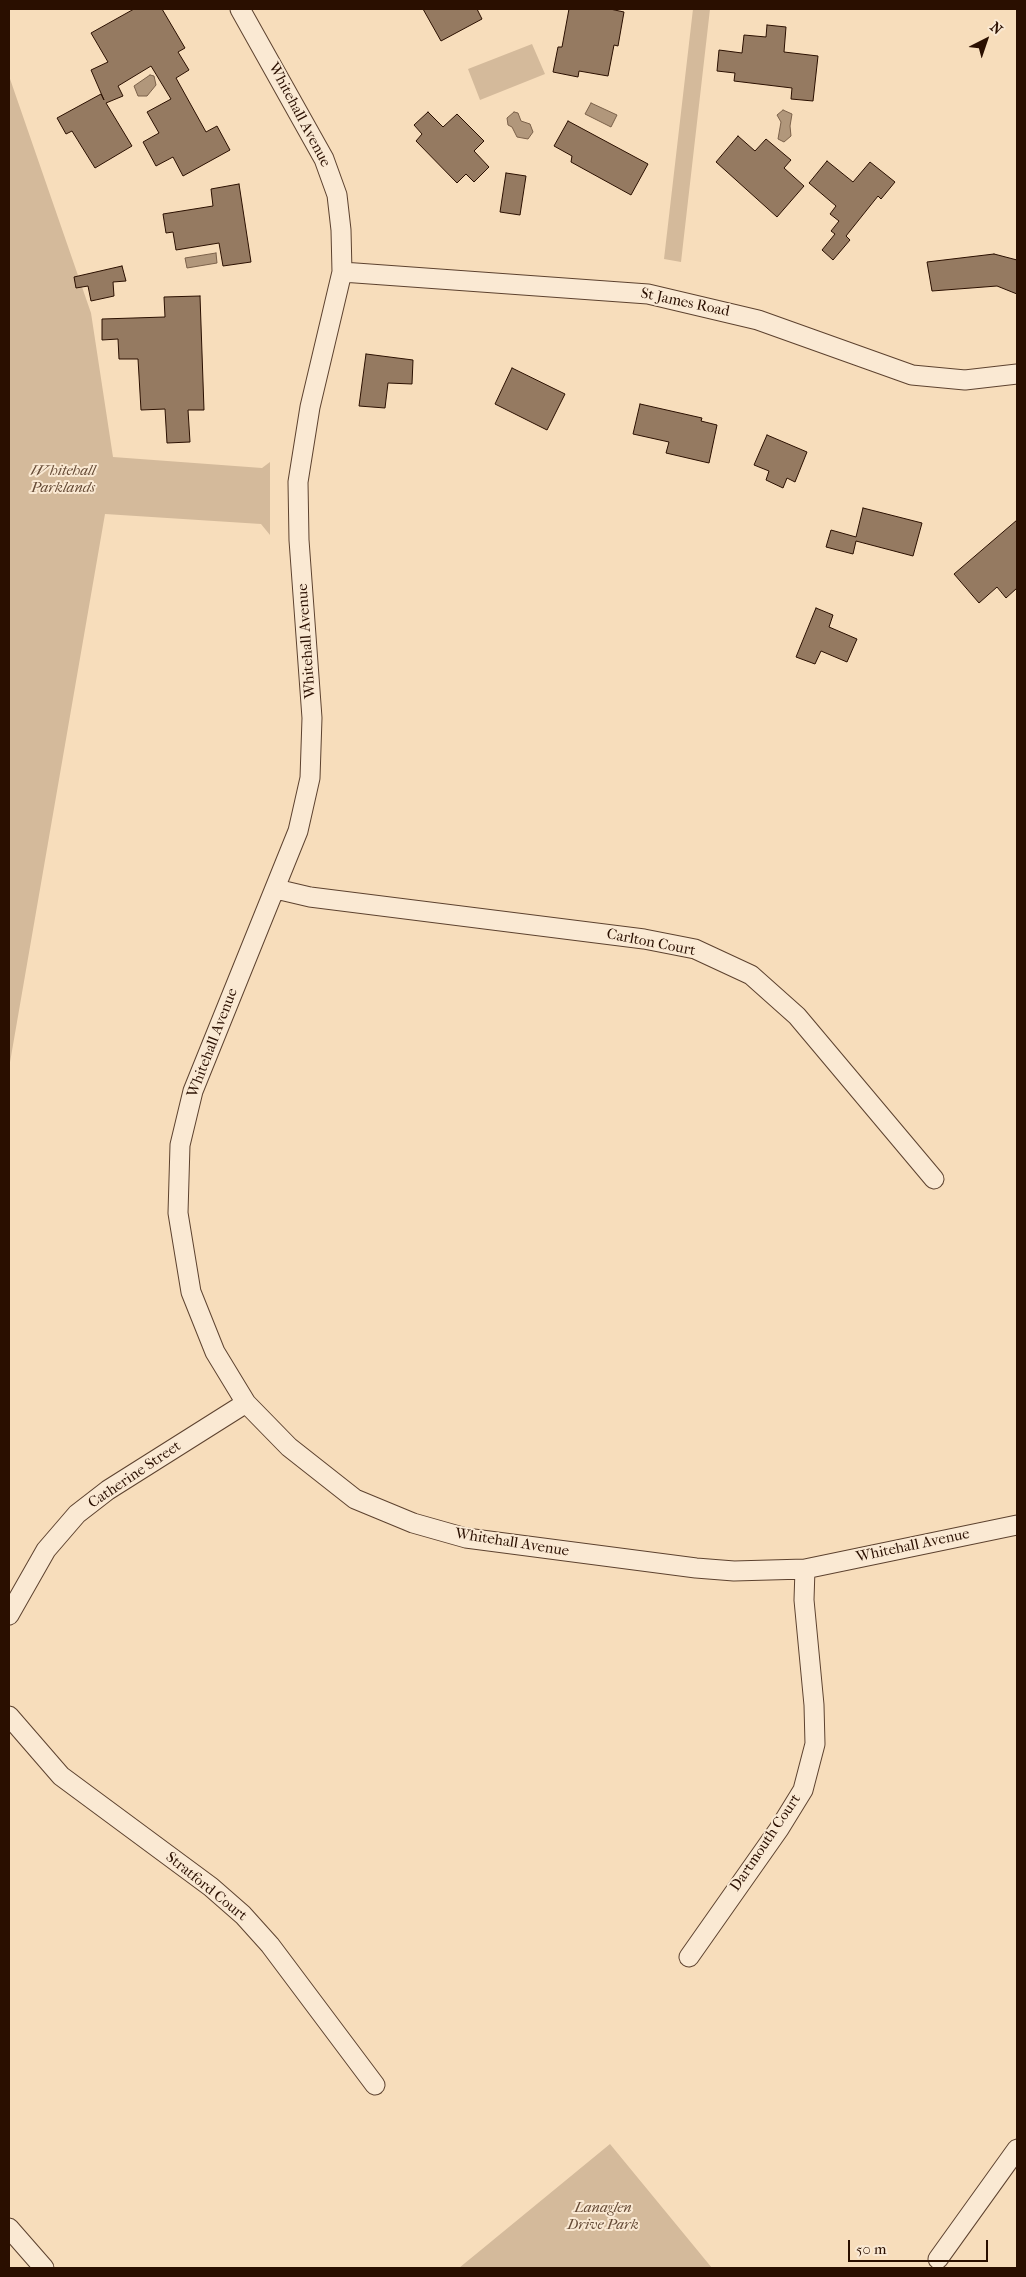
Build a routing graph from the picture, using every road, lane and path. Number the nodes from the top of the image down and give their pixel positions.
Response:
1 (240, 9) edge
2 (342, 272) junction
3 (1017, 374) edge
4 (276, 890) junction
5 (934, 1179) dead end
6 (246, 1403) junction
7 (1017, 1525) edge
8 (805, 1569) junction
9 (9, 1615) edge
10 (9, 1716) edge
11 (689, 1957) dead end
12 (375, 2084) dead end
13 (1017, 2149) edge
14 (9, 2228) edge
15 (938, 2259) dead end
16 (44, 2268) edge

1 - 2 street, Whitehall Avenue
2 - 3 street, St James Road
2 - 4 street, Whitehall Avenue
4 - 5 street, Carlton Court
4 - 6 street, Whitehall Avenue
6 - 8 street, Whitehall Avenue
6 - 9 street, Catherine Street
7 - 8 street, Whitehall Avenue
8 - 11 street, Dartmouth Court
10 - 12 street, Stratford Court
13 - 15 street
14 - 16 street

